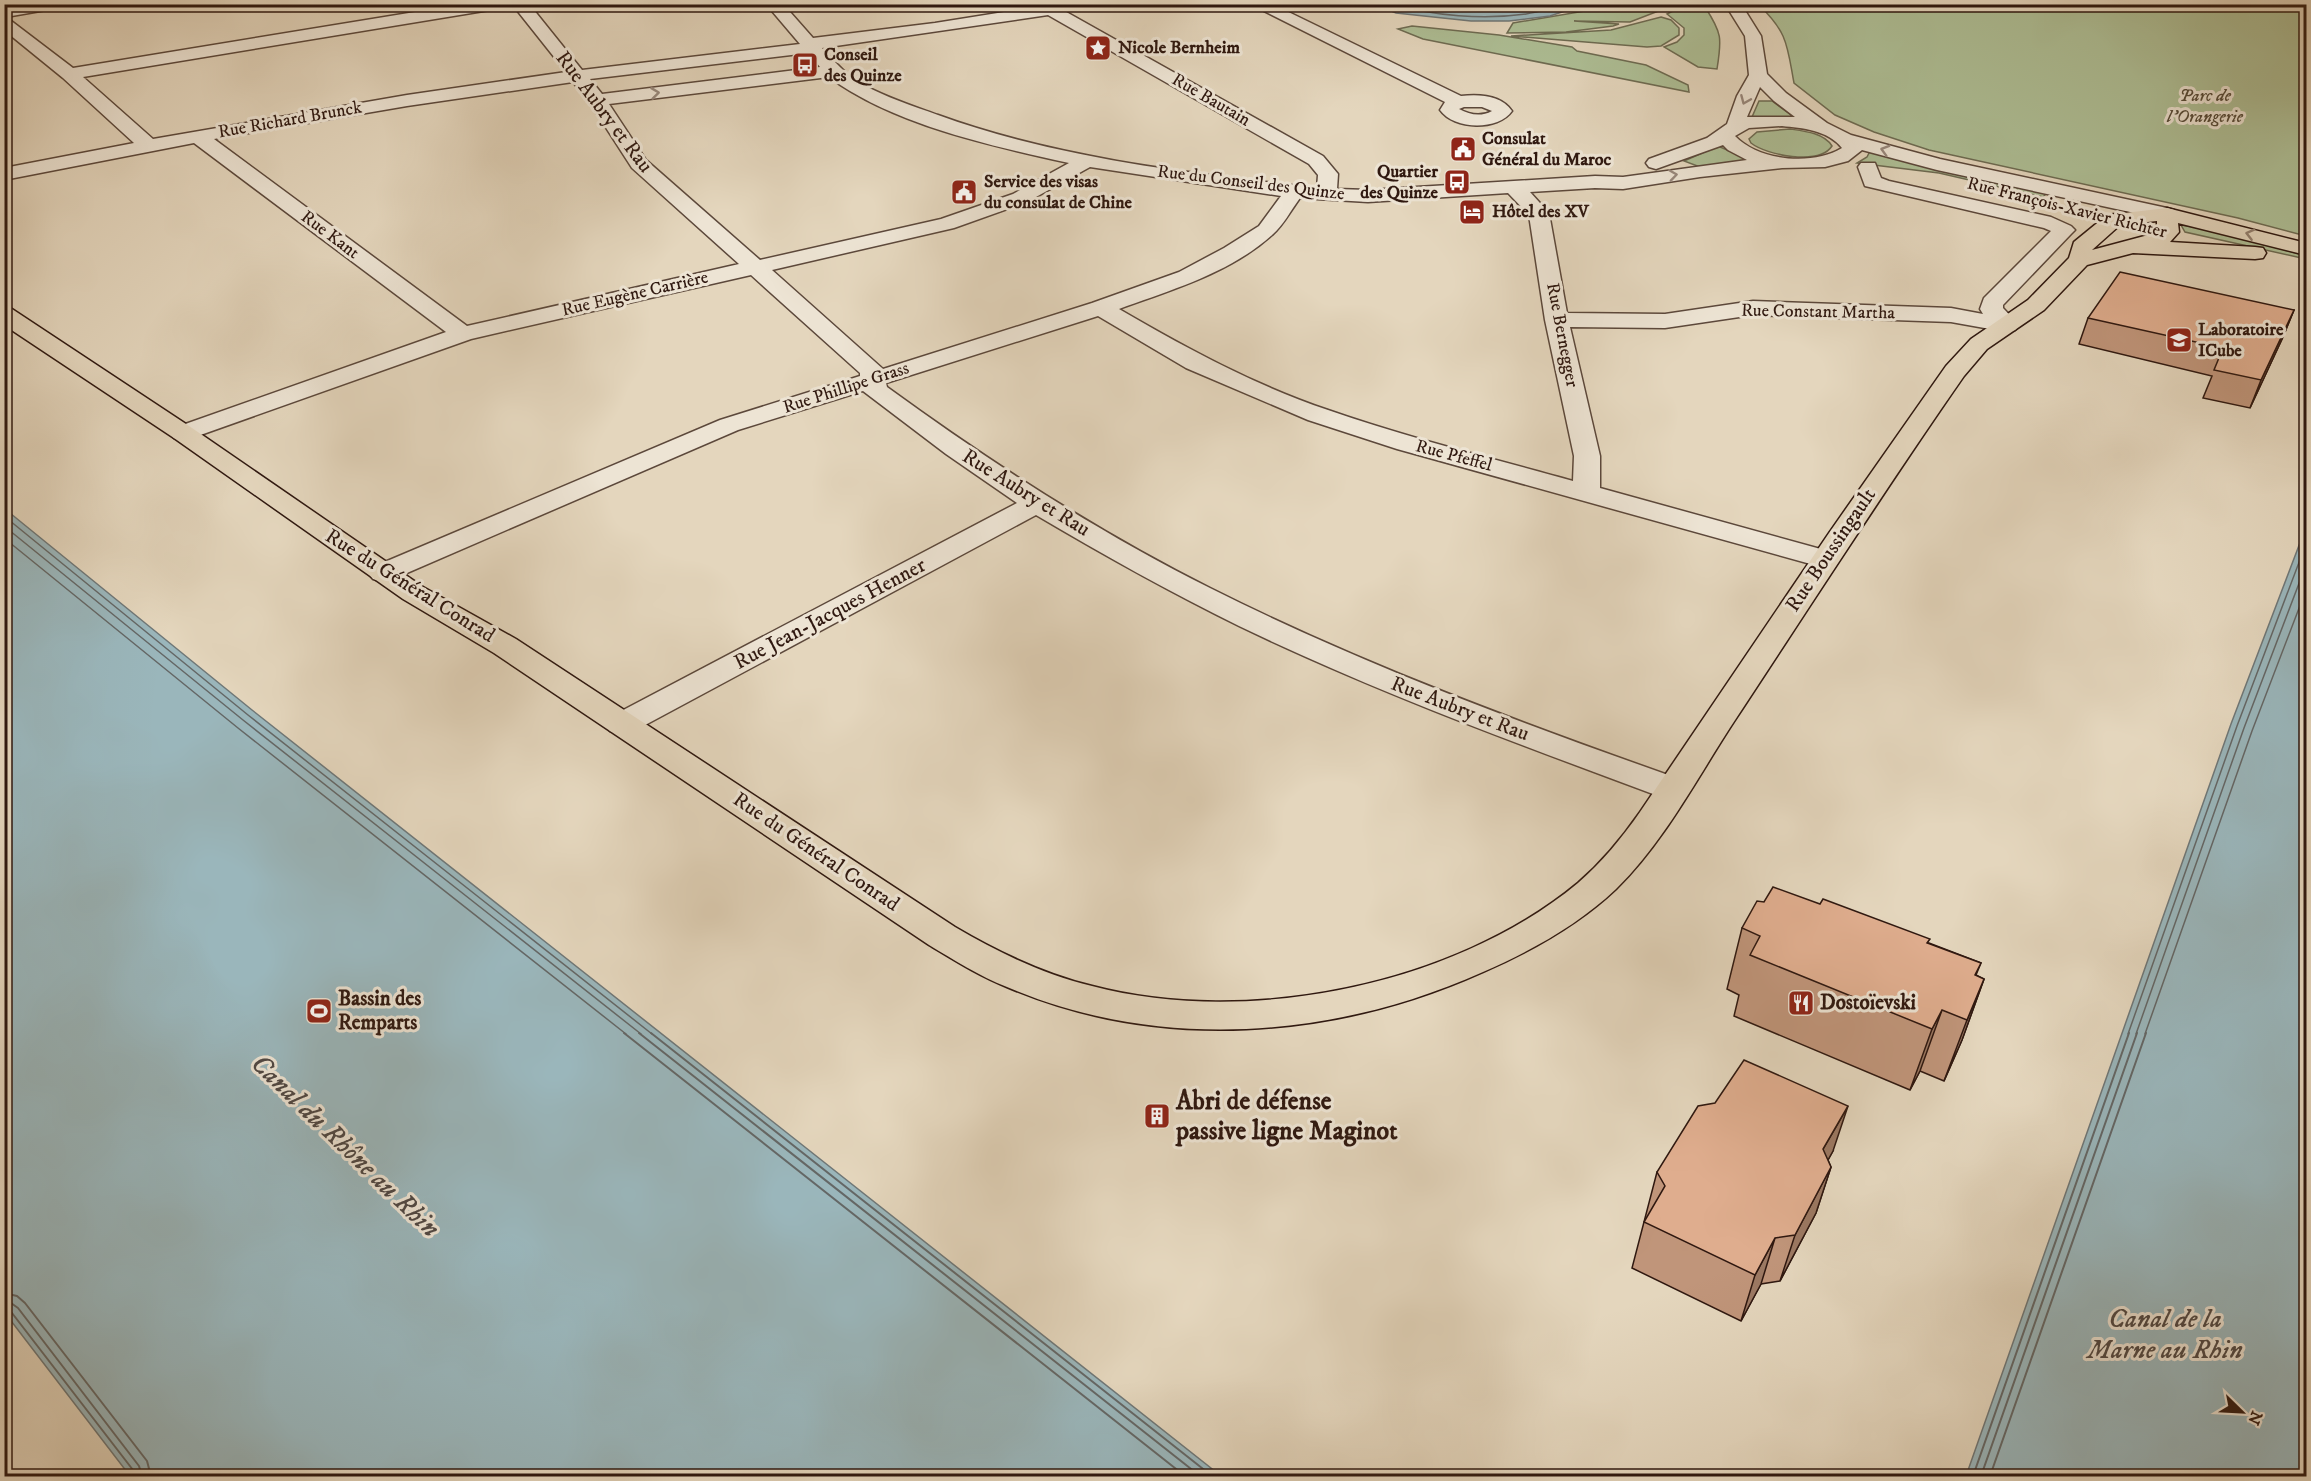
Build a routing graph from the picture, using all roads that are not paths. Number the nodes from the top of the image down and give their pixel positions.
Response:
1 (9, 4) edge
2 (52, 4) edge
3 (496, 4) edge
4 (520, 4) edge
5 (774, 4) edge
6 (1258, 4) edge
7 (1733, 4) edge
8 (4, 7) edge
9 (1044, 7) edge
10 (4, 12) edge
11 (4, 21) edge
12 (812, 45) junction
13 (833, 71) junction
14 (69, 74) junction
15 (1758, 75) junction
16 (578, 76) junction
17 (597, 100) junction
18 (1459, 102) dead end
19 (1821, 127) junction
20 (1730, 131) junction
21 (197, 136) junction
22 (1849, 140) junction
23 (148, 145) junction
24 (1087, 161) junction
25 (1785, 162) junction
26 (1826, 162) junction
27 (1868, 167) junction
28 (4, 174) edge
29 (1594, 182) junction
30 (1514, 188) junction
31 (1294, 192) junction
32 (1326, 195) junction
33 (2114, 219) junction
34 (2168, 223) junction
35 (2123, 248) junction
36 (2307, 249) edge
37 (2255, 253) junction
38 (2079, 260) junction
39 (2307, 264) edge
40 (756, 267) junction
41 (1100, 308) junction
42 (4, 314) edge
43 (1557, 320) junction
44 (2007, 326) junction
45 (463, 334) junction
46 (873, 379) junction
47 (183, 433) junction
48 (1586, 492) junction
49 (1037, 503) junction
50 (1825, 559) junction
51 (383, 573) junction
52 (622, 724) junction
53 (1673, 789) junction

1 - 8 street
2 - 10 street
3 - 14 street
4 - 16 street, Rue Aubry et Rau
5 - 12 street, Rue du Conseil des Quinze
6 - 18 street
7 - 15 street
9 - 12 street, Rue Richard Brunck
9 - 32 street, Rue Bautain
11 - 14 street
12 - 13 street, Rue du Conseil des Quinze
12 - 16 street, Rue Richard Brunck
17 -> 13 street
13 - 24 street, Rue du Conseil des Quinze
14 - 23 street
15 - 19 street
15 -> 20 street
16 - 17 street, Rue Aubry et Rau
16 - 21 street, Rue Richard Brunck
17 - 40 street, Rue Aubry et Rau
19 - 20 street, Rue du Conseil des Quinze
19 - 22 street, Rue François-Xavier Richter
20 - 25 street
20 - 29 street, Rue du Conseil des Quinze
21 - 23 street, Rue Richard Brunck
21 - 45 street, Rue Kant
22 - 26 street
34 -> 22 street, Rue François-Xavier Richter
23 - 28 street, Rue Richard Brunck
24 - 31 street, Rue du Conseil des Quinze
24 - 40 street, Rue Eugène Carrière
25 - 26 street, Rue François-Xavier Richter
29 -> 25 street, Rue du Conseil des Quinze
26 - 27 street, Rue François-Xavier Richter
27 - 33 street, Rue François-Xavier Richter
27 - 44 street
29 - 30 street, Rue du Conseil des Quinze
30 - 32 street, Rue du Conseil des Quinze
30 - 43 street, Rue Bernegger
31 - 32 street, Rue du Conseil des Quinze
31 - 41 street, Rue Phillipe Grass
33 - 34 main road, Rue François-Xavier Richter
33 - 38 main road, Rue Boussingault
34 - 35 main road
36 -> 34 main road, Rue François-Xavier Richter
34 - 37 main road, Rue François-Xavier Richter
35 - 37 main road
35 - 38 main road
37 - 39 main road, Rue François-Xavier Richter
38 - 44 main road, Rue Boussingault
40 - 45 street, Rue Eugène Carrière
40 - 46 street, Rue Aubry et Rau
41 - 46 street, Rue Phillipe Grass
41 - 48 street, Rue Pfeffel
42 - 47 main road, Rue du Général Conrad
43 - 44 street, Rue Constant Martha
43 - 48 street, Rue Bernegger
44 - 50 main road, Rue Boussingault
45 - 47 street, Rue Eugène Carrière
46 - 49 street, Rue Aubry et Rau
46 - 51 street, Rue Phillipe Grass
47 - 51 main road, Rue du Général Conrad
48 - 50 street, Rue Pfeffel
49 - 52 street, Rue Jean-Jacques Henner
49 - 53 street, Rue Aubry et Rau
50 - 53 main road, Rue Boussingault
51 - 52 main road, Rue du Général Conrad
52 - 53 main road, Rue du Général Conrad

